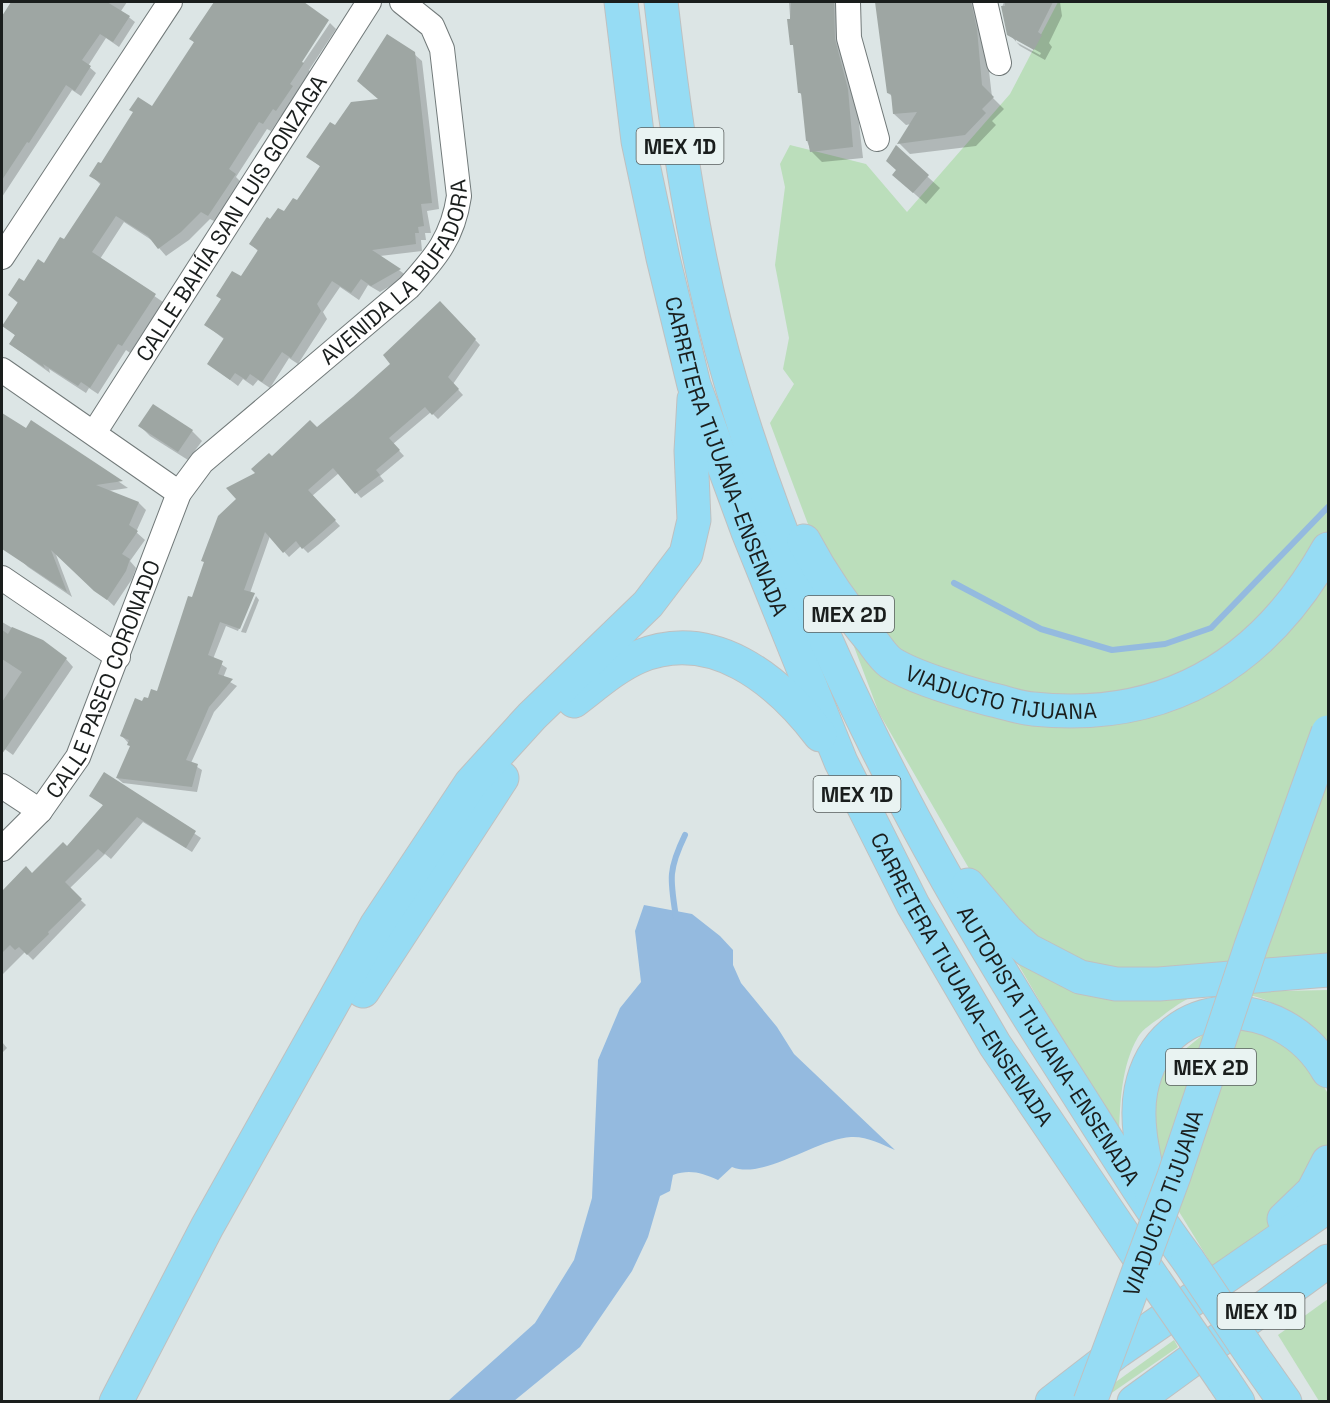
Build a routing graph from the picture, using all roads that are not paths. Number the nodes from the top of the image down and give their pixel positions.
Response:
1 (170, 2) edge
2 (369, 2) edge
3 (402, 2) edge
4 (621, 2) edge
5 (661, 2) edge
6 (848, 2) edge
7 (985, 2) edge
8 (999, 63) dead end
9 (877, 139) dead end
10 (2, 257) edge
11 (2, 370) edge
12 (694, 385) junction
13 (746, 428) junction
14 (93, 433) junction
15 (179, 493) junction
16 (1329, 549) edge
17 (2, 578) edge
18 (118, 657) junction
19 (1329, 732) edge
20 (841, 762) junction
21 (2, 786) edge
22 (903, 802) junction
23 (40, 811) junction
24 (2, 849) edge
25 (1329, 970) edge
26 (1329, 1071) edge
27 (1329, 1162) edge
28 (1329, 1206) edge
29 (1157, 1219) junction
30 (1329, 1261) edge
31 (1229, 1273) junction
32 (1329, 1275) edge
33 (1297, 1285) junction
34 (1192, 1361) junction
35 (1231, 1391) edge
36 (116, 1401) edge
37 (134, 1401) edge
38 (1052, 1401) edge
39 (1090, 1401) edge
40 (1134, 1401) edge
41 (1150, 1401) edge
42 (1285, 1401) edge

1 - 10 street
2 - 14 street, CALLE BAHÍA SAN LUIS GONZAGA
3 - 15 street, AVENIDA LA BUFADORA
4 - 12 highway, CARRETERA TIJUANA–ENSENADA / MEX 1D
5 - 13 highway, CARRETERA TIJUANA–ENSENADA / MEX 1D
6 - 9 street
7 - 8 street
11 - 14 street
12 - 20 highway, CARRETERA TIJUANA–ENSENADA / MEX 1D
12 - 36 highway
13 - 16 highway, VIADUCTO TIJUANA / MEX 2D
13 - 22 highway, CARRETERA TIJUANA–ENSENADA / MEX 1D
14 - 15 street
15 - 18 street, CALLE PASEO CORONADO
17 - 18 street
18 - 23 street, CALLE PASEO CORONADO
19 - 39 highway, VIADUCTO TIJUANA / MEX 2D, bridge
20 - 35 highway, CARRETERA TIJUANA–ENSENADA / MEX 1D, bridge
20 - 37 highway
21 - 23 street
22 - 25 highway, MEX 1D
22 - 29 highway, AUTOPISTA TIJUANA-ENSENADA
23 - 24 street, CALLE PASEO CORONADO
26 - 29 highway
27 - 31 highway
28 - 31 highway
29 - 42 highway, AUTOPISTA TIJUANA-ENSENADA, bridge
30 - 33 highway, MEX 1D
31 - 38 highway
32 - 33 highway
33 - 34 highway, MEX 1D
34 - 40 highway
34 - 41 highway, MEX 1D

